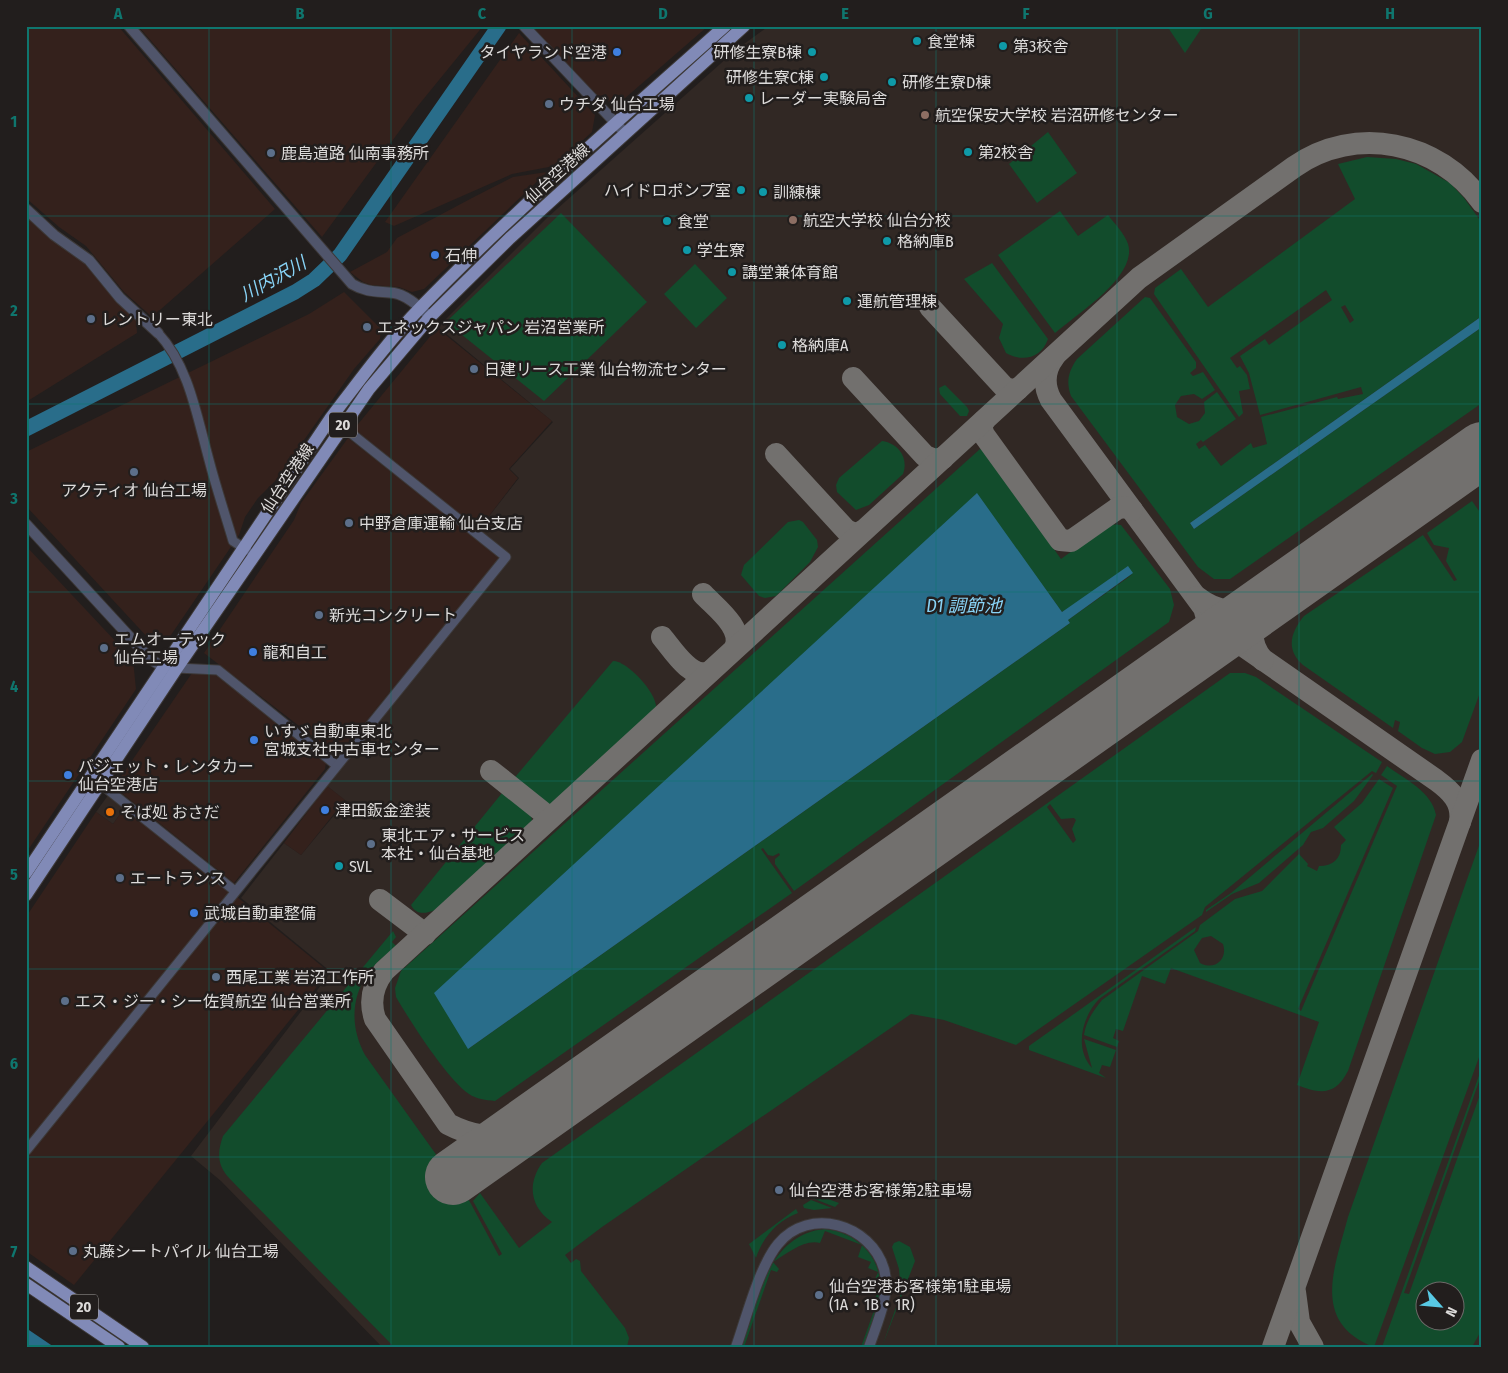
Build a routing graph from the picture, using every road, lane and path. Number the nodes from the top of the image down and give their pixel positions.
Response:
1 (129, 26) edge
2 (524, 26) edge
3 (724, 26) edge
4 (744, 26) edge
5 (620, 128) junction
6 (26, 209) edge
7 (425, 312) junction
8 (158, 333) joint
9 (342, 426) junction
10 (26, 524) edge
11 (243, 548) junction
12 (254, 555) junction
13 (163, 667) junction
14 (177, 668) junction
15 (336, 765) junction
16 (91, 776) junction
17 (102, 784) junction
18 (26, 873) edge
19 (235, 891) junction
20 (26, 896) edge
21 (26, 1151) edge
22 (26, 1267) edge
23 (26, 1284) edge
24 (119, 1347) edge
25 (143, 1347) edge
26 (736, 1347) edge
27 (869, 1347) edge

1 - 7 street
2 - 5 street
3 - 5 main road, 仙台空港線 / 20
4 - 5 main road, 仙台空港線 / 20
5 - 7 main road, 仙台空港線 / 20
6 - 8 street
7 - 9 main road, 仙台空港線 / 20
7 - 11 main road, 仙台空港線 / 20
8 - 11 street
9 - 12 main road, 仙台空港線 / 20
9 - 15 street
10 - 13 street
11 - 12 street
11 - 13 main road, 仙台空港線 / 20
12 - 14 main road, 仙台空港線 / 20
13 - 14 street
13 - 16 main road, 仙台空港線 / 20
14 - 15 street
14 - 17 main road, 仙台空港線 / 20
15 - 19 street
16 - 17 street
16 - 18 main road, 仙台空港線 / 20
17 - 19 street
17 - 20 main road, 仙台空港線 / 20
19 - 21 street
22 - 25 main road, 20
23 - 24 main road, 20
26 - 27 street

